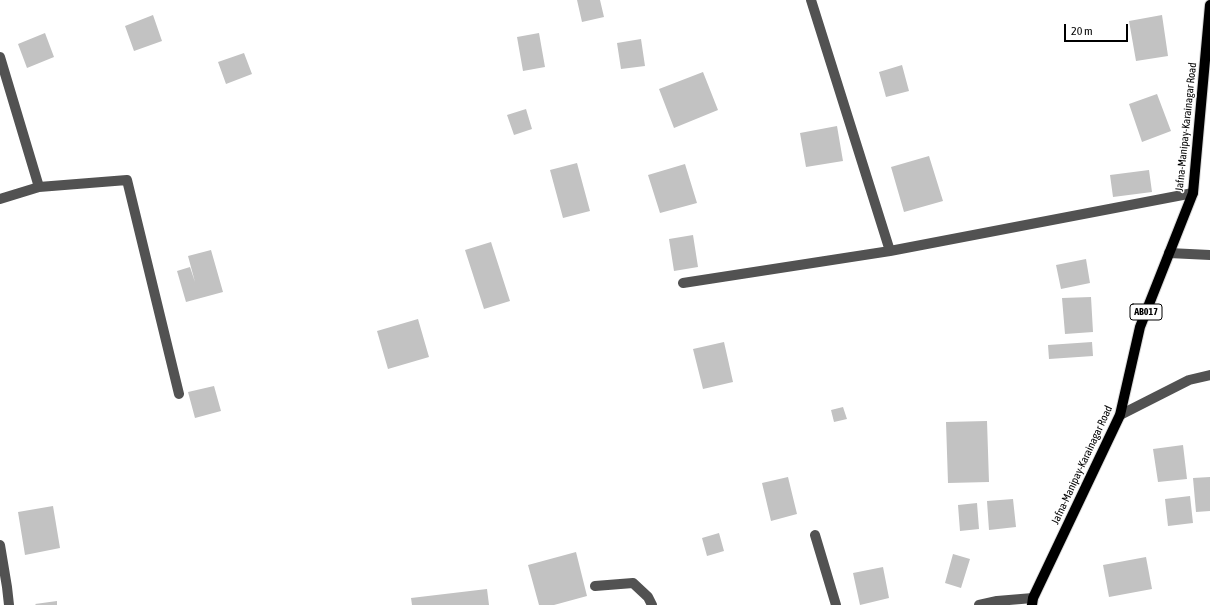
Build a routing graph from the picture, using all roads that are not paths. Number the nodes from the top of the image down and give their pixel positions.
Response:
1 (811, 0) edge
2 (1210, 5) edge
3 (0, 57) edge
4 (39, 187) junction
5 (1193, 193) junction
6 (0, 199) edge
7 (890, 251) junction
8 (1169, 253) junction
9 (1210, 255) edge
10 (683, 283) dead end
11 (1210, 375) edge
12 (179, 394) dead end
13 (1120, 415) junction
14 (816, 535) dead end
15 (0, 546) edge
16 (595, 586) dead end
17 (1032, 602) edge
18 (8, 605) edge
19 (652, 605) edge
20 (836, 605) edge
21 (979, 605) edge

1 - 7 street
2 - 5 main road, Jafna-Manipay-Karainagar Road / AB017
3 - 4 street
4 - 6 street
4 - 12 street
5 - 7 street
5 - 8 main road, Jafna-Manipay-Karainagar Road / AB017
7 - 10 street
8 - 9 street
8 - 13 main road, Jafna-Manipay-Karainagar Road / AB017
11 - 13 street
13 - 17 main road, Jafna-Manipay-Karainagar Road / AB017
14 - 20 street
15 - 18 street
16 - 19 street
17 - 21 street

